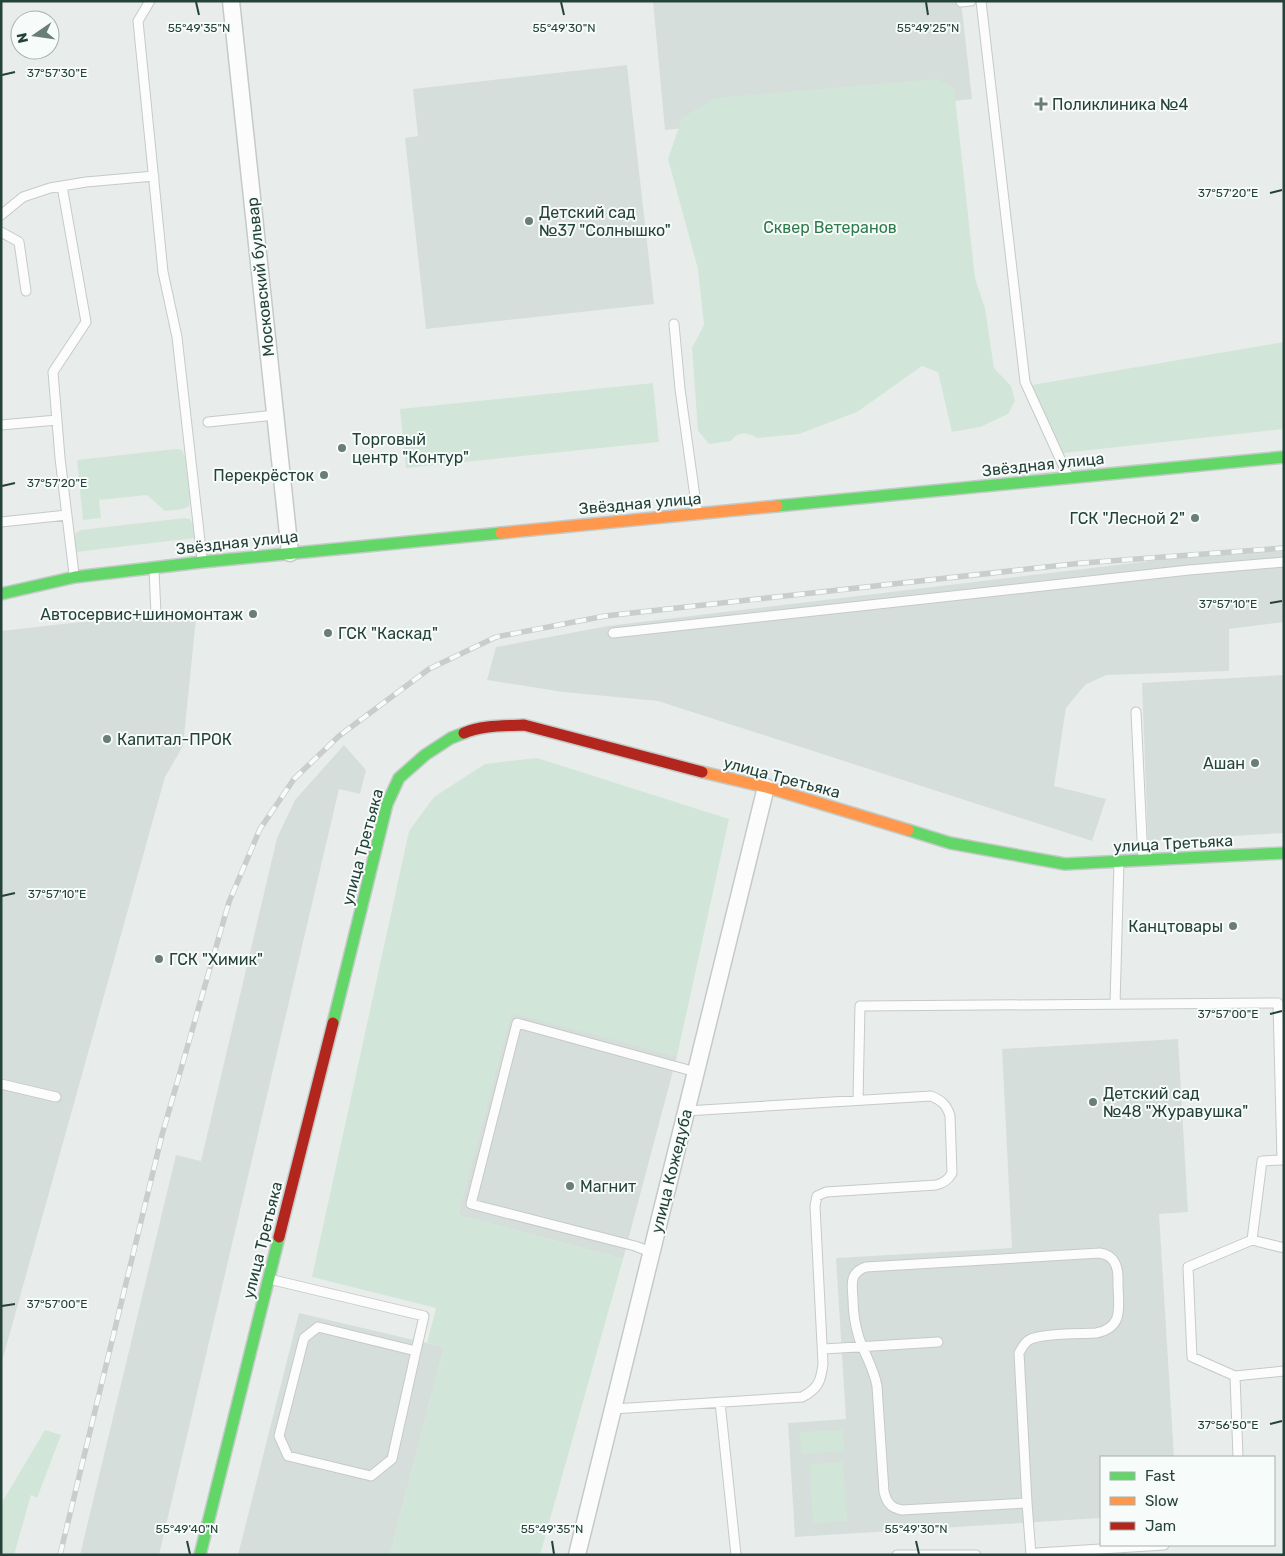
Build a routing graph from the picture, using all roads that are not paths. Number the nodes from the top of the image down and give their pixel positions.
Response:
1 (150, 1) edge
2 (231, 1) edge
3 (971, 1) edge
4 (981, 1) edge
5 (961, 2) edge
6 (154, 176) junction
7 (62, 186) junction
8 (1, 215) edge
9 (1, 232) edge
10 (26, 291) dead end
11 (674, 324) dead end
12 (275, 414) junction
13 (57, 420) junction
14 (208, 422) dead end
15 (1, 425) edge
16 (1284, 457) edge
17 (1069, 478) junction
18 (697, 514) junction
19 (67, 515) junction
20 (1, 522) edge
21 (290, 553) junction
22 (202, 562) junction
23 (1284, 562) edge
24 (154, 567) junction
25 (75, 577) junction
26 (1, 594) edge
27 (156, 614) dead end
28 (613, 634) dead end
29 (1136, 712) dead end
30 (766, 788) junction
31 (1284, 853) edge
32 (1143, 860) junction
33 (1119, 862) junction
34 (1114, 1004) junction
35 (696, 1072) junction
36 (1, 1084) edge
37 (56, 1097) dead end
38 (858, 1100) junction
39 (686, 1111) junction
40 (1283, 1160) edge
41 (1252, 1240) junction
42 (1284, 1248) edge
43 (652, 1252) junction
44 (269, 1279) junction
45 (938, 1342) dead end
46 (863, 1347) junction
47 (824, 1349) junction
48 (416, 1351) junction
49 (1284, 1370) edge
50 (1235, 1376) junction
51 (720, 1402) junction
52 (613, 1409) junction
53 (1238, 1456) edge
54 (1028, 1503) junction
55 (1148, 1546) edge
56 (200, 1555) edge
57 (577, 1555) edge
58 (736, 1555) edge
59 (897, 1555) edge
60 (976, 1555) edge
61 (1032, 1555) edge

1 - 6 lane
2 - 12 street, Московский бульвар
3 - 5 lane
4 - 17 lane
6 - 7 lane
6 - 22 lane
7 - 8 lane
7 - 13 lane
9 - 10 lane
11 - 18 lane
12 - 14 lane
12 - 21 street, Московский бульвар
13 - 15 lane
13 - 19 lane
16 - 17 street, Звёздная улица
17 - 18 street, Звёздная улица
18 - 21 street, Звёздная улица
19 - 20 lane
19 - 25 lane
21 - 22 street, Звёздная улица
22 - 24 street, Звёздная улица
23 - 28 lane
24 - 25 street, Звёздная улица
24 - 27 lane
25 - 26 street, Звёздная улица
29 - 32 lane
30 - 33 street, улица Третьяка
30 - 35 street, улица Кожедуба
30 - 44 street, улица Третьяка
31 - 32 street, улица Третьяка
32 - 33 street, улица Третьяка
33 - 34 lane
34 - 38 lane
34 - 40 lane
35 - 39 street, улица Кожедуба
35 - 43 lane
36 - 37 lane
38 - 39 lane
38 - 47 lane
39 - 43 street, улица Кожедуба
40 - 41 lane
41 - 42 lane
41 - 50 lane
43 - 52 street, улица Кожедуба
44 - 48 lane
44 - 56 street, улица Третьяка
45 - 46 lane
46 - 47 lane
46 - 54 lane
46 - 54 lane
47 - 51 lane
48 - 48 lane
49 - 50 lane
50 - 53 lane
51 - 52 lane
51 - 58 lane
52 - 57 street, улица Кожедуба
54 - 61 lane
55 - 61 lane
59 - 60 lane

